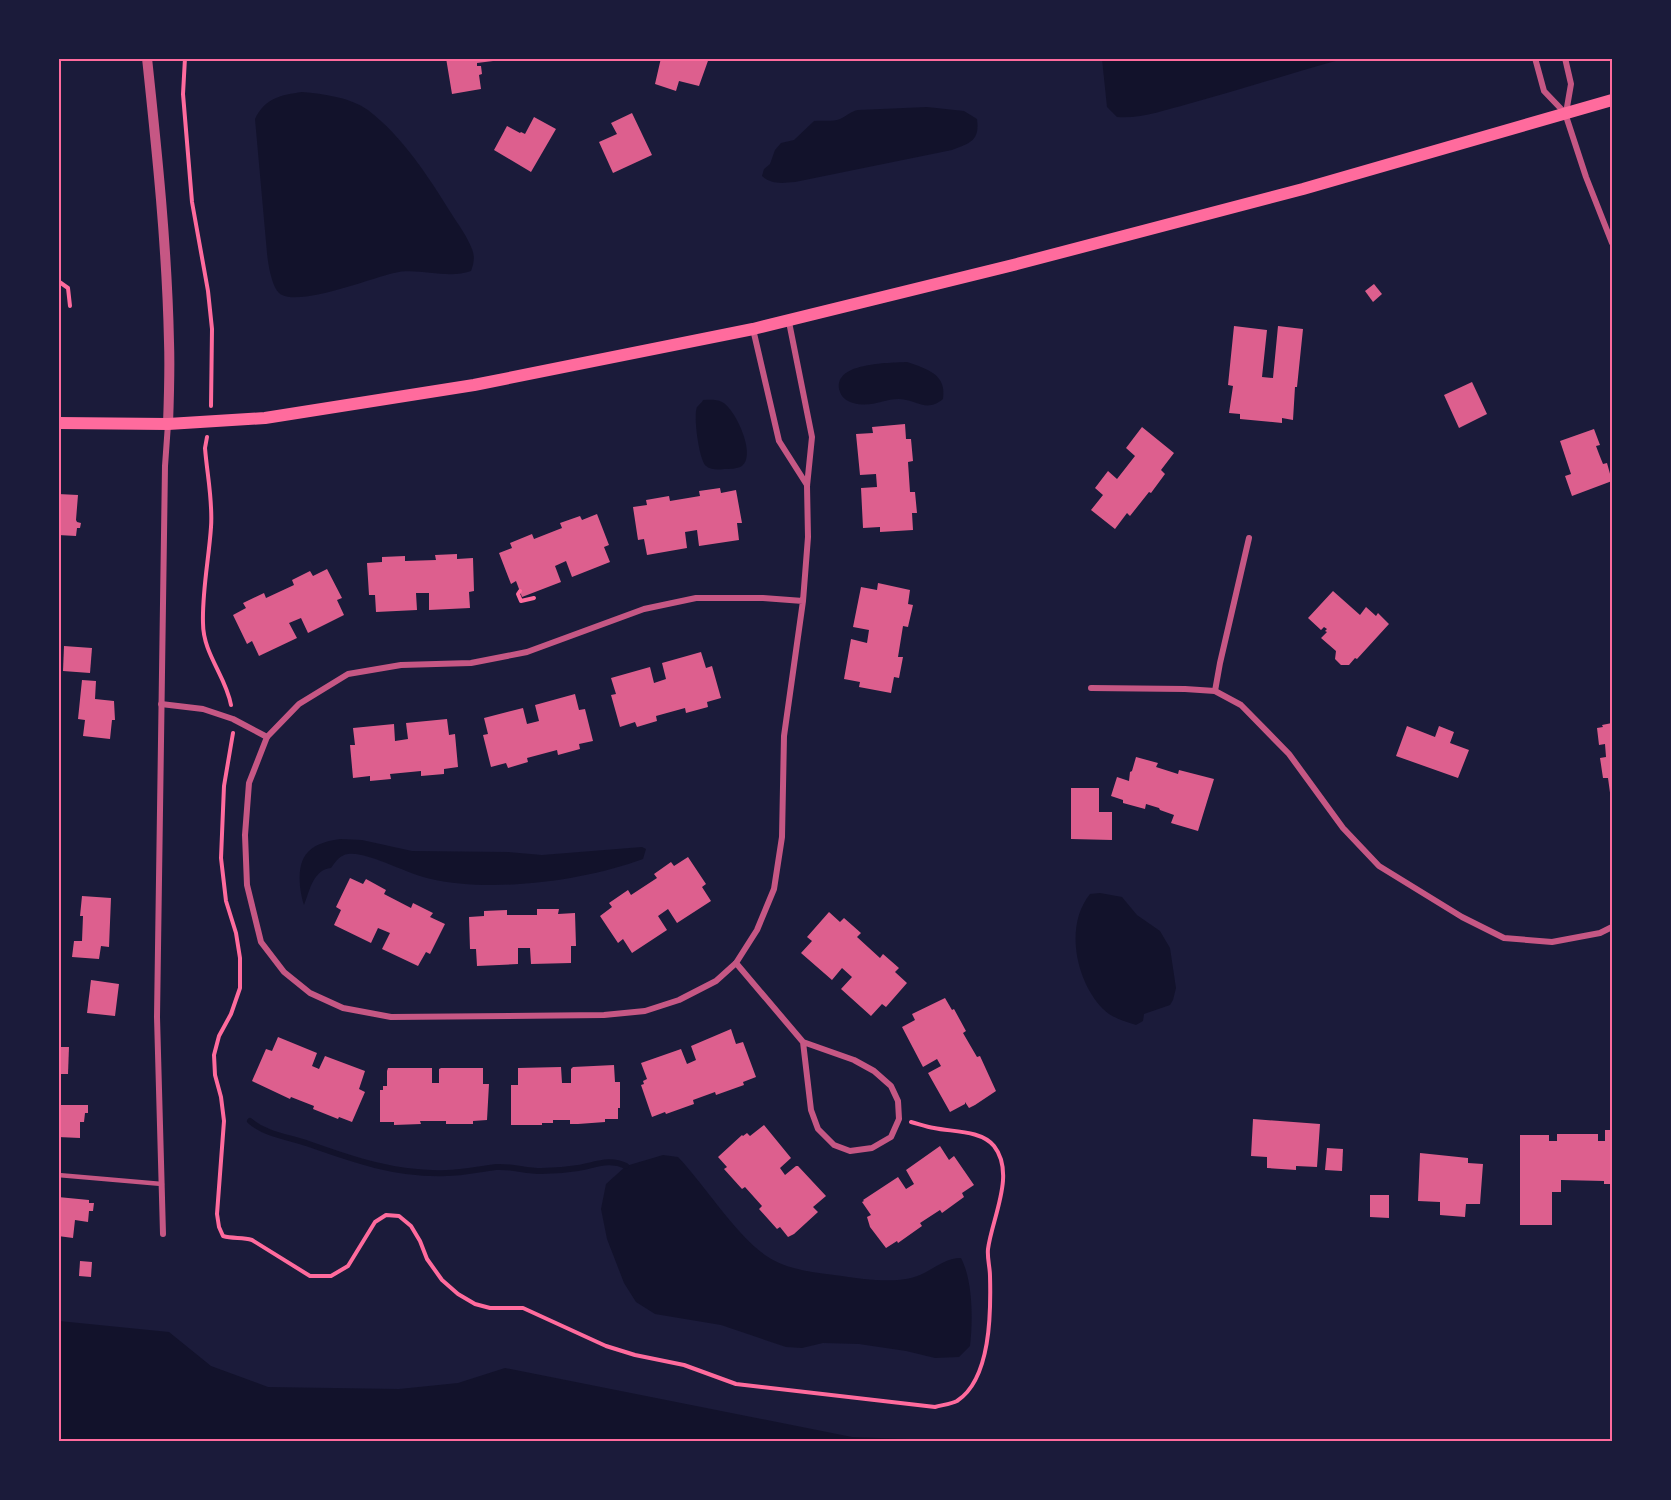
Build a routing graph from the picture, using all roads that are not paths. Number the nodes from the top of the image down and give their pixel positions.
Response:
1 (147, 58) edge
2 (1535, 58) edge
3 (1565, 58) edge
4 (1612, 100) edge
5 (1565, 113) junction
6 (1612, 243) edge
7 (789, 322) junction
8 (753, 329) junction
9 (58, 423) edge
10 (168, 424) junction
11 (807, 486) junction
12 (1249, 538) dead end
13 (803, 600) junction
14 (1091, 688) dead end
15 (1215, 691) junction
16 (161, 704) junction
17 (267, 737) junction
18 (1612, 927) edge
19 (736, 963) junction
20 (803, 1042) junction
21 (58, 1175) edge
22 (162, 1184) junction
23 (163, 1234) dead end

1 - 10 street
2 - 5 street
3 - 5 street
4 - 5 main road
5 - 6 street
5 - 7 main road
7 - 8 main road
7 - 11 street
8 - 10 main road
8 - 11 street
9 - 10 main road
10 - 16 street
11 - 13 street
12 - 15 street
13 - 17 street
13 - 19 street
14 - 15 street
15 - 18 street
16 - 17 street
16 - 22 street
17 - 19 street
19 - 20 street
20 - 20 street
21 - 22 lane
22 - 23 street

